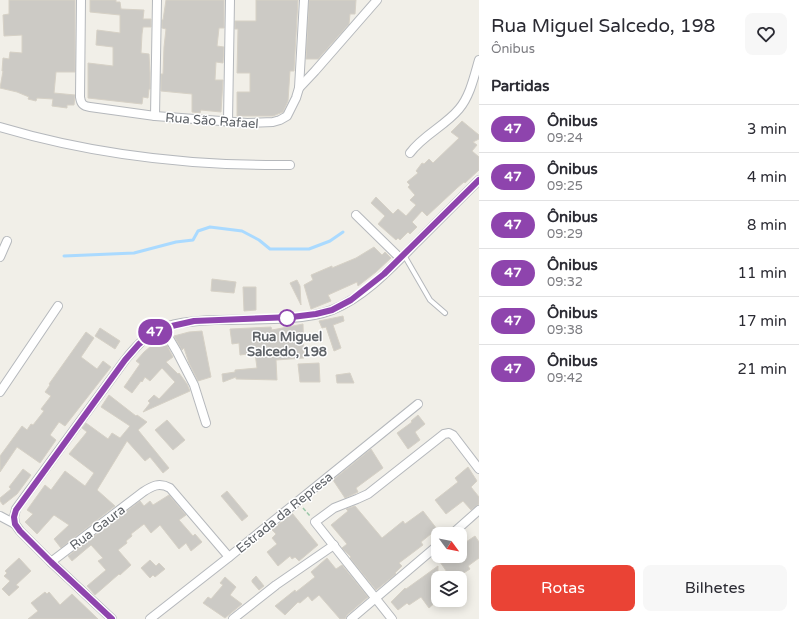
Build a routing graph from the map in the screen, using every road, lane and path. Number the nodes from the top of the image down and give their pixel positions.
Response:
1 (81, 0) edge
2 (157, 0) edge
3 (230, 0) edge
4 (304, 0) edge
5 (377, 0) edge
6 (479, 60) edge
7 (299, 88) junction
8 (155, 116) junction
9 (228, 122) junction
10 (0, 127) edge
11 (410, 153) dead end
12 (290, 165) dead end
13 (479, 180) edge
14 (356, 215) dead end
15 (7, 241) dead end
16 (402, 256) junction
17 (0, 257) edge
18 (58, 306) dead end
19 (445, 313) dead end
20 (163, 328) junction
21 (0, 392) edge
22 (418, 404) dead end
23 (206, 424) dead end
24 (479, 469) edge
25 (297, 501) junction
26 (479, 510) edge
27 (0, 516) edge
28 (315, 522) junction
29 (15, 524) junction
30 (460, 527) edge
31 (334, 545) junction
32 (431, 551) edge
33 (229, 557) junction
34 (51, 562) junction
35 (375, 598) junction
36 (112, 619) edge
37 (150, 619) edge
38 (233, 619) edge
39 (351, 619) edge
40 (392, 619) edge

1 - 8 street, Rua São Rafael
2 - 8 street
3 - 9 street
4 - 7 street
5 - 7 street, Rua São Rafael
6 - 11 street
7 - 9 street, Rua São Rafael
8 - 9 street, Rua São Rafael
10 - 12 street
13 - 16 street
14 - 16 street
15 - 17 street
16 - 19 lane
16 - 20 street
18 - 21 street
20 - 23 street
20 - 29 street
22 - 25 street, Estrada da Represa
24 - 28 street
25 - 28 path
25 - 33 street, Estrada da Represa
26 - 30 street
27 - 29 street
28 - 31 street
29 - 34 street
31 - 35 street
31 - 38 street
32 - 35 street
33 - 34 street, Rua Gaura
33 - 37 street, Estrada da Represa
34 - 36 street
35 - 39 street
35 - 40 street

